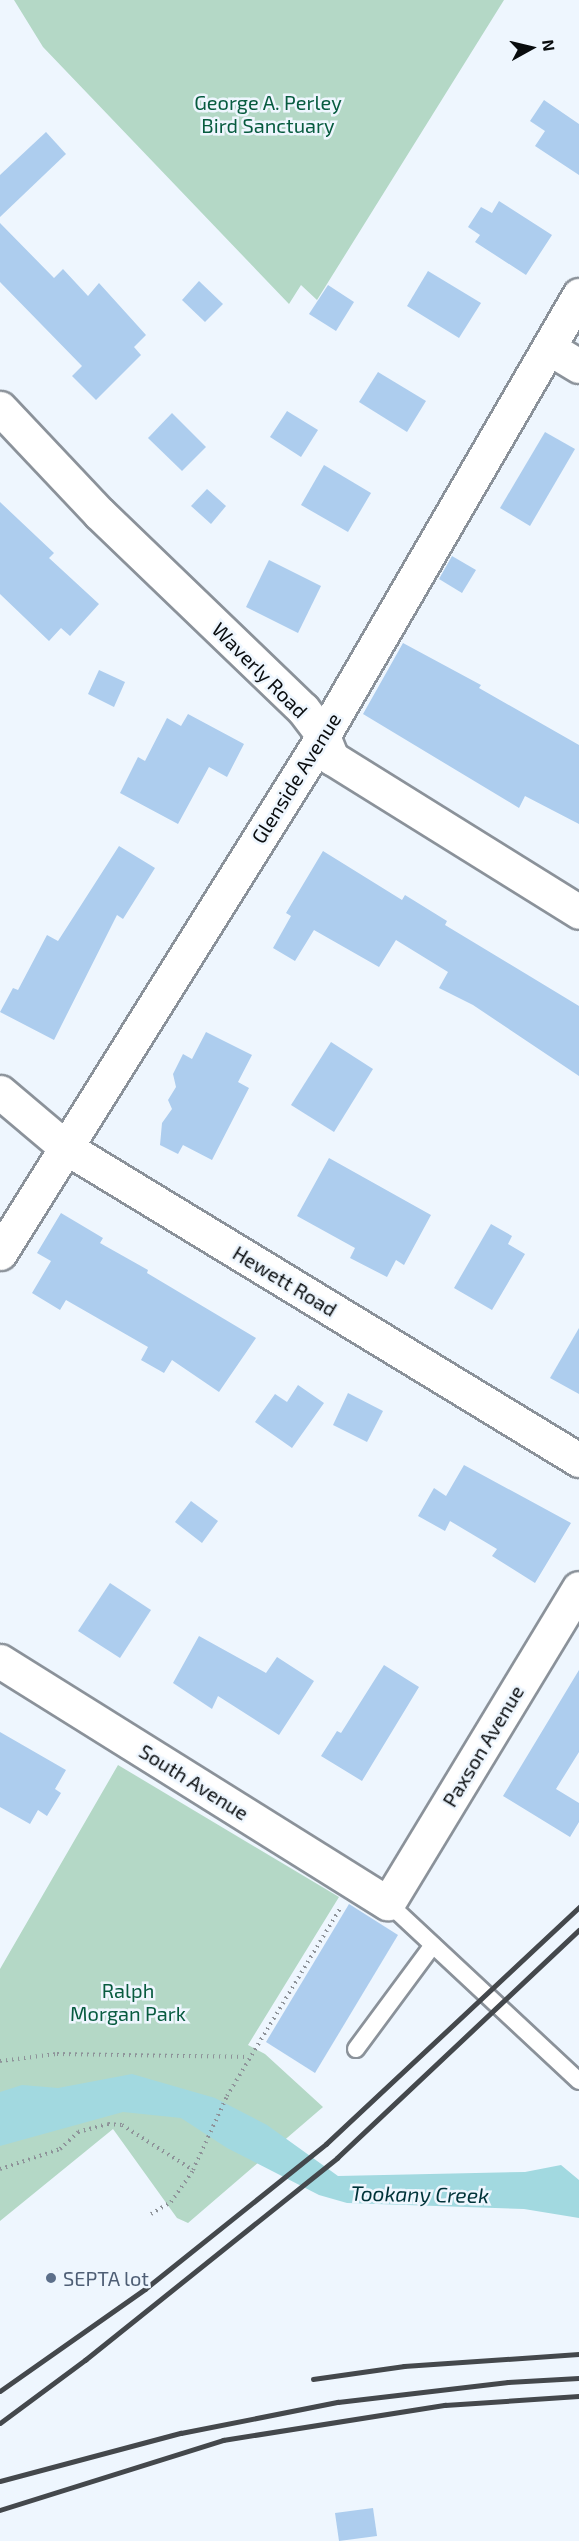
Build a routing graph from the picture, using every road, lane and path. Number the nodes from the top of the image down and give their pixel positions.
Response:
1 (579, 295) edge
2 (549, 348) junction
3 (579, 366) edge
4 (0, 408) edge
5 (323, 736) junction
6 (579, 912) edge
7 (0, 1092) edge
8 (65, 1147) junction
9 (0, 1253) edge
10 (579, 1460) edge
11 (579, 1588) edge
12 (0, 1661) edge
13 (388, 1903) junction
14 (342, 1906) dead end
15 (433, 1945) junction
16 (356, 2049) dead end
17 (249, 2057) junction
18 (0, 2061) edge
19 (579, 2080) edge
20 (0, 2169) edge
21 (193, 2170) junction
22 (152, 2214) dead end

1 - 2 street, Glenside Avenue
2 - 3 street
2 - 5 street, Glenside Avenue
4 - 5 street, Waverly Road
5 - 6 street, Waverly Road
5 - 8 street, Glenside Avenue
7 - 8 street, Hewett Road
8 - 9 street, Glenside Avenue
8 - 10 street, Hewett Road
11 - 13 street, Paxson Avenue
12 - 13 street, South Avenue
13 - 15 lane
14 - 17 path
15 - 16 lane
15 - 19 lane
17 - 18 path
17 - 21 path
20 - 21 path
21 - 22 path

